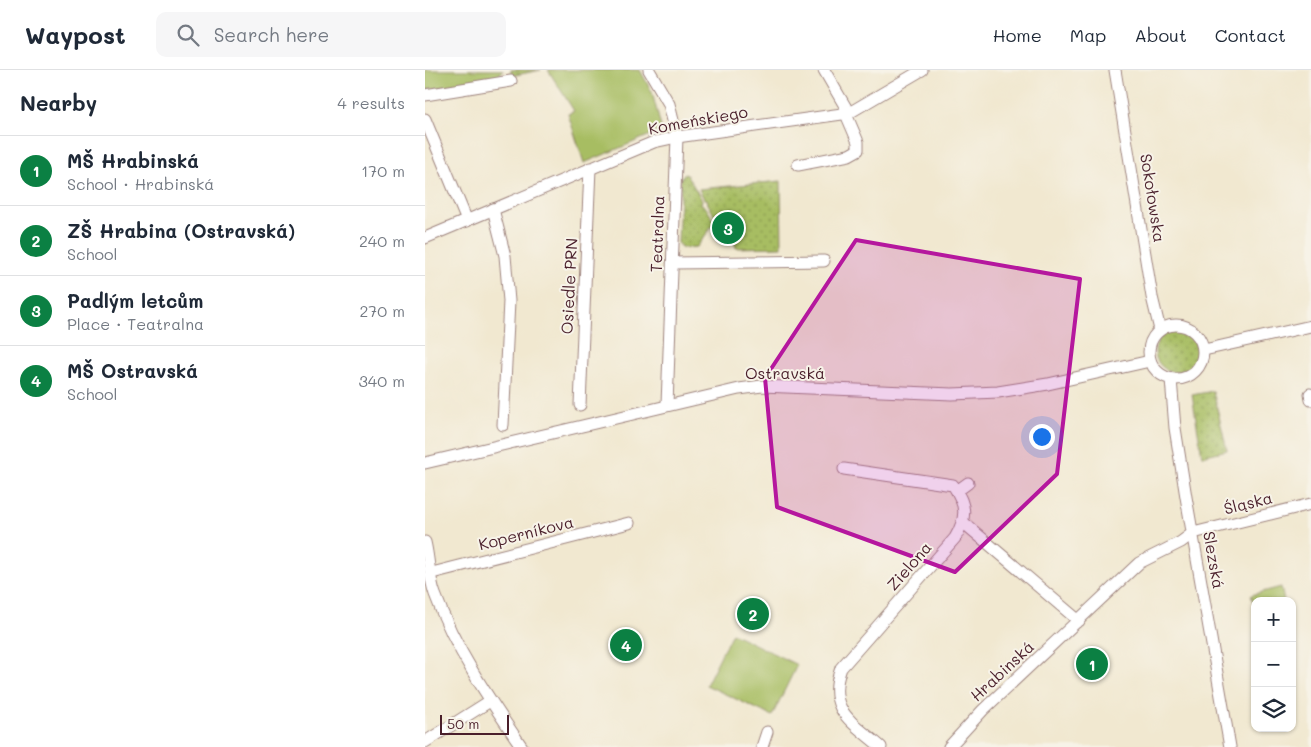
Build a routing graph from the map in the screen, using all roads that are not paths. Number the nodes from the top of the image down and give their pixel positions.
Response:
1 (649, 70) edge
2 (824, 70) edge
3 (922, 70) edge
4 (1115, 70) edge
5 (511, 82) dead end
6 (425, 95) edge
7 (847, 113) junction
8 (425, 119) edge
9 (677, 137) junction
10 (798, 165) dead end
11 (590, 168) junction
12 (493, 209) junction
13 (467, 220) junction
14 (425, 238) edge
15 (824, 261) dead end
16 (673, 263) junction
17 (1311, 326) edge
18 (1160, 330) junction
19 (1203, 350) junction
20 (1150, 361) junction
21 (1171, 379) junction
22 (579, 405) dead end
23 (667, 405) junction
24 (503, 425) dead end
25 (425, 463) edge
26 (845, 469) dead end
27 (968, 483) dead end
28 (957, 490) junction
29 (1311, 504) edge
30 (967, 514) junction
31 (629, 524) dead end
32 (1193, 533) junction
33 (425, 542) edge
34 (432, 573) junction
35 (1079, 620) junction
36 (491, 701) junction
37 (767, 732) dead end
38 (425, 742) edge
39 (522, 747) edge
40 (762, 747) edge
41 (881, 747) edge
42 (949, 747) edge
43 (1230, 747) edge

1 - 9 street, Teatralna
2 - 7 street
3 - 7 street, Komeńskiego
4 - 18 street, Sokołowska
5 - 6 street
7 - 9 street, Komeńskiego
7 - 10 street
8 - 13 street
9 - 11 street, Komeńskiego
9 - 16 street, Teatralna
11 - 12 street, Komeńskiego
11 - 22 street, Osiedle PRN
12 - 13 street, Komeńskiego
12 - 24 street
13 - 14 street, Komeńskiego
15 - 16 street
16 - 23 street, Teatralna
17 - 19 street
18 - 19 street
18 - 20 street
19 - 21 street
20 - 21 street
20 - 23 street, Ostravská
21 - 32 street, Slezská
23 - 25 street, Ostravská
26 - 28 street
27 - 28 street
28 - 30 street
29 - 32 street, Śląska
30 - 35 street
30 - 41 street, Zielona
31 - 34 street, Koperníkova
32 - 35 street, Śląska
32 - 43 street, Slezská
33 - 34 street
34 - 36 street
35 - 42 street, Hrabinská
36 - 38 street
36 - 39 street
37 - 40 street

